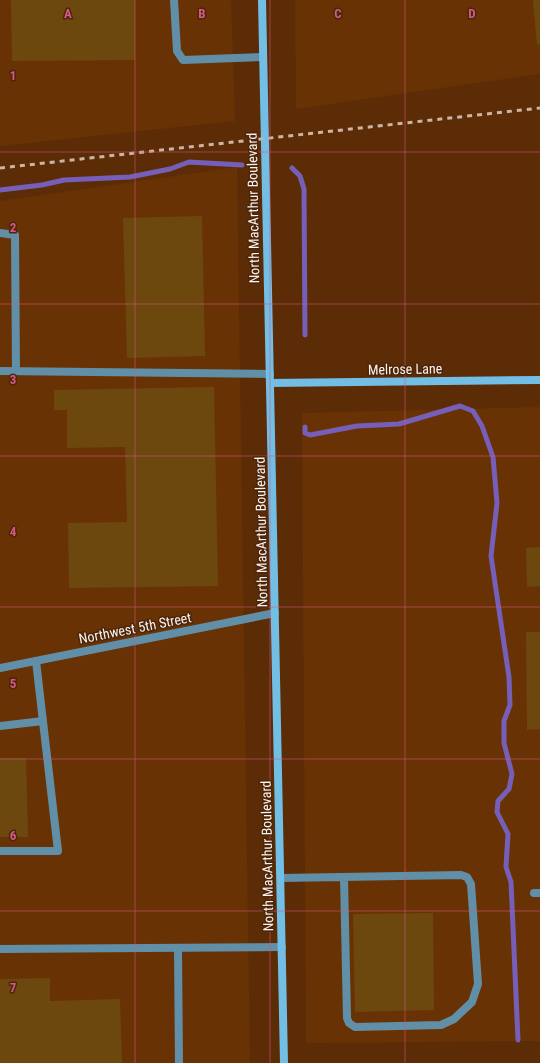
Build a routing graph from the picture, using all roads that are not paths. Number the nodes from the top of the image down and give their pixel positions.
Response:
1 (174, 0) edge
2 (262, 0) edge
3 (263, 57) junction
4 (0, 233) edge
5 (0, 371) edge
6 (16, 371) junction
7 (270, 374) junction
8 (540, 380) edge
9 (270, 383) junction
10 (276, 613) junction
11 (36, 661) junction
12 (0, 668) edge
13 (44, 721) junction
14 (0, 726) edge
15 (0, 851) edge
16 (344, 877) junction
17 (281, 878) junction
18 (282, 947) junction
19 (178, 948) junction
20 (0, 949) edge
21 (179, 1063) edge
22 (284, 1063) edge

1 - 3 street
2 - 3 main road, North MacArthur Boulevard
3 - 7 main road, North MacArthur Boulevard
4 - 6 street
5 - 6 street
6 - 7 street
7 - 9 main road, North MacArthur Boulevard
8 - 9 main road, Melrose Lane
9 - 10 main road, North MacArthur Boulevard
10 - 11 street, Northwest 5th Street
10 - 17 main road, North MacArthur Boulevard
11 - 12 street, Northwest 5th Street
11 - 13 street
13 - 14 street
13 - 15 street
16 - 16 street
16 - 17 street
17 - 18 main road, North MacArthur Boulevard
18 - 19 street
18 - 22 main road, North MacArthur Boulevard
19 - 20 street
19 - 21 street

